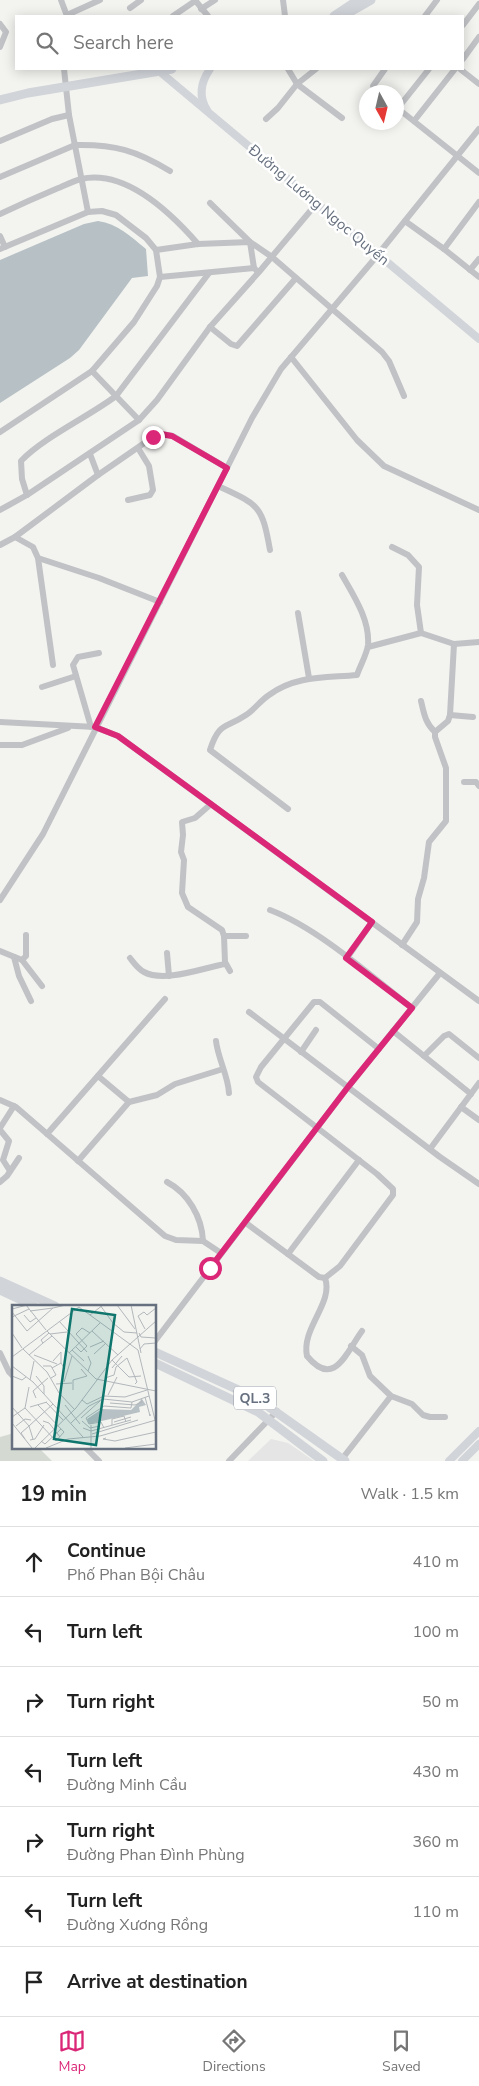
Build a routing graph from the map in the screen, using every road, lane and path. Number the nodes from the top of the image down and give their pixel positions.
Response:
1 (62, 0) edge
2 (100, 0) edge
3 (141, 0) edge
4 (195, 0) edge
5 (215, 0) edge
6 (283, 0) edge
7 (358, 0) edge
8 (371, 0) edge
9 (437, 0) edge
10 (479, 4) edge
11 (130, 8) dead end
12 (201, 9) junction
13 (67, 15) edge
14 (69, 15) edge
15 (174, 15) edge
16 (207, 15) edge
17 (285, 15) edge
18 (336, 15) edge
19 (346, 15) edge
20 (426, 15) edge
21 (0, 24) edge
22 (464, 24) edge
23 (479, 37) edge
24 (0, 47) edge
25 (464, 58) edge
26 (64, 70) edge
27 (166, 70) edge
28 (209, 70) edge
29 (289, 70) edge
30 (315, 70) edge
31 (383, 70) edge
32 (428, 70) edge
33 (454, 70) edge
34 (461, 70) edge
35 (159, 71) junction
36 (297, 84) junction
37 (479, 84) edge
38 (374, 85) edge
39 (65, 86) junction
40 (404, 99) edge
41 (0, 100) edge
42 (404, 113) edge
43 (69, 115) junction
44 (211, 116) junction
45 (342, 118) dead end
46 (266, 119) dead end
47 (414, 121) junction
48 (479, 129) edge
49 (0, 141) edge
50 (75, 146) junction
51 (457, 157) junction
52 (170, 171) dead end
53 (479, 173) edge
54 (0, 177) edge
55 (81, 179) junction
56 (479, 202) edge
57 (210, 203) dead end
58 (317, 203) junction
59 (88, 212) junction
60 (0, 214) edge
61 (405, 221) junction
62 (0, 236) edge
63 (250, 242) junction
64 (198, 244) junction
65 (3, 248) edge
66 (444, 248) junction
67 (156, 250) junction
68 (378, 255) junction
69 (272, 257) junction
70 (479, 259) edge
71 (257, 270) junction
72 (470, 270) junction
73 (209, 273) junction
74 (160, 277) junction
75 (296, 278) junction
76 (479, 278) edge
77 (333, 309) junction
78 (210, 327) junction
79 (479, 339) edge
80 (292, 357) junction
81 (92, 371) junction
82 (116, 396) junction
83 (404, 396) dead end
84 (139, 420) junction
85 (0, 432) edge
86 (138, 448) junction
87 (90, 454) junction
88 (227, 468) junction
89 (98, 475) junction
90 (218, 486) junction
91 (27, 495) junction
92 (128, 500) dead end
93 (0, 510) edge
94 (479, 510) edge
95 (16, 537) junction
96 (0, 545) edge
97 (392, 547) dead end
98 (270, 550) dead end
99 (38, 558) junction
100 (342, 575) dead end
101 (160, 602) junction
102 (298, 613) dead end
103 (421, 633) junction
104 (479, 642) edge
105 (454, 644) junction
106 (368, 647) junction
107 (99, 653) dead end
108 (53, 665) dead end
109 (76, 676) junction
110 (309, 678) junction
111 (42, 687) dead end
112 (421, 700) dead end
113 (450, 715) junction
114 (473, 717) dead end
115 (0, 722) edge
116 (71, 726) junction
117 (93, 727) junction
118 (435, 732) junction
119 (0, 745) edge
120 (464, 782) dead end
121 (479, 786) edge
122 (211, 804) junction
123 (288, 809) dead end
124 (1, 895) edge
125 (270, 910) dead end
126 (372, 922) junction
127 (26, 935) dead end
128 (224, 936) junction
129 (246, 936) dead end
130 (402, 945) junction
131 (0, 951) edge
132 (167, 953) dead end
133 (14, 957) junction
134 (130, 958) dead end
135 (346, 958) junction
136 (22, 960) junction
137 (225, 964) junction
138 (230, 971) dead end
139 (440, 973) junction
140 (168, 976) junction
141 (42, 986) dead end
142 (165, 999) dead end
143 (31, 1000) dead end
144 (479, 1001) edge
145 (412, 1008) junction
146 (249, 1012) dead end
147 (316, 1030) dead end
148 (393, 1032) junction
149 (284, 1039) junction
150 (216, 1041) dead end
151 (378, 1049) junction
152 (301, 1052) junction
153 (424, 1056) junction
154 (479, 1058) edge
155 (223, 1069) junction
156 (98, 1076) junction
157 (479, 1083) edge
158 (348, 1087) junction
159 (229, 1093) dead end
160 (471, 1094) junction
161 (0, 1100) edge
162 (129, 1102) junction
163 (14, 1106) junction
164 (461, 1107) junction
165 (479, 1120) edge
166 (317, 1127) junction
167 (0, 1129) edge
168 (47, 1134) junction
169 (430, 1149) junction
170 (19, 1158) dead end
171 (359, 1160) junction
172 (78, 1161) junction
173 (10, 1171) junction
174 (0, 1182) edge
175 (167, 1182) dead end
176 (479, 1184) edge
177 (246, 1223) junction
178 (203, 1241) junction
179 (221, 1253) junction
180 (288, 1254) junction
181 (325, 1278) junction
182 (0, 1281) edge
183 (0, 1290) edge
184 (32, 1305) edge
185 (53, 1305) edge
186 (362, 1331) dead end
187 (156, 1340) edge
188 (351, 1346) junction
189 (0, 1352) edge
190 (156, 1352) edge
191 (156, 1363) edge
192 (0, 1366) edge
193 (11, 1375) edge
194 (391, 1396) junction
195 (277, 1411) junction
196 (445, 1416) dead end
197 (270, 1420) junction
198 (479, 1432) edge
199 (479, 1444) edge
200 (86, 1448) edge
201 (344, 1460) edge
202 (99, 1461) edge
203 (229, 1461) edge
204 (322, 1461) edge
205 (449, 1461) edge
206 (462, 1461) edge

1 - 13 street
2 - 14 street
3 - 11 street
4 - 12 street
4 - 15 street
5 - 12 street
6 - 17 street
7 - 18 highway
8 - 19 highway
9 - 20 street
10 - 22 street
12 - 16 street
21 - 24 street
23 - 25 street
26 - 39 street
27 - 35 highway
28 - 44 main road
29 - 36 street
30 - 36 street
31 - 38 street
32 - 40 street
33 - 47 street
34 - 37 street
35 - 39 highway
35 - 44 main road, Đường Lương Ngọc Quyến
36 - 45 street
36 - 46 street
39 - 41 highway
39 - 43 street
42 - 47 street
43 - 49 street
43 - 50 street
44 - 58 main road, Đường Lương Ngọc Quyến
47 - 51 street
48 - 51 street
50 - 52 street
50 - 54 street
50 - 55 street
51 - 53 street
51 - 61 street
55 - 59 street
55 - 60 street
55 - 64 street
56 - 66 street
57 - 63 street
58 - 68 main road, Đường Lương Ngọc Quyến
58 - 69 street
59 - 65 street
59 - 67 street
61 - 66 street
61 - 68 street
62 - 65 street
63 - 64 street
63 - 69 street
63 - 71 street
64 - 67 street
66 - 72 street
67 - 74 street
68 - 77 street
68 - 79 main road, Đường Lương Ngọc Quyến
69 - 71 street
69 - 75 street
70 - 72 street
71 - 73 street
71 - 78 street
72 - 76 street
73 - 74 street
73 - 82 street
74 - 81 street
75 - 77 street
75 - 78 street
77 - 80 street
77 - 83 street
78 - 84 street
80 - 88 street
80 - 94 street
81 - 82 street
81 - 85 street
82 - 84 street
82 - 91 street
84 - 87 street
86 - 88 street
86 - 89 street
86 - 92 street
87 - 89 street
87 - 91 street
88 - 90 street
89 - 95 street
90 - 98 street
90 - 101 street
91 - 93 street
95 - 96 street
95 - 99 street
97 - 103 street
99 - 101 street
99 - 108 street
100 - 106 street
101 - 117 street
102 - 110 street
103 - 105 street
103 - 106 street
104 - 105 street
105 - 113 street
106 - 110 street
107 - 109 street
109 - 111 street
109 - 117 street
110 - 123 street
112 - 118 street
113 - 114 street
113 - 118 street
115 - 116 street
116 - 117 street
116 - 119 street
117 - 122 street
117 - 124 street
118 - 130 street
120 - 121 street
122 - 126 street
122 - 128 street
125 - 135 street
126 - 130 street
126 - 135 street
127 - 136 street
128 - 129 street
128 - 137 street
130 - 139 street
131 - 133 street
132 - 140 street
133 - 136 street
133 - 143 street
134 - 140 street
135 - 145 street
136 - 141 street
137 - 138 street
137 - 140 street
139 - 144 street
139 - 145 street
142 - 156 street
145 - 148 street
146 - 149 street
147 - 152 street
148 - 151 street
148 - 153 street
149 - 151 street
149 - 152 street
149 - 166 street
150 - 155 street
151 - 158 street
152 - 158 street
153 - 154 street
153 - 160 street
155 - 159 street
155 - 162 street
156 - 162 street
156 - 168 street
157 - 160 street
158 - 166 street
158 - 169 street
160 - 164 street
161 - 163 street
162 - 172 street
163 - 167 street
163 - 168 street
164 - 165 street
164 - 169 street
166 - 171 street
166 - 177 street
167 - 173 street
168 - 172 street
169 - 176 street
170 - 173 street
171 - 180 street
171 - 181 street
172 - 178 street
173 - 174 street
175 - 178 street
177 - 179 street
177 - 180 street
178 - 179 street
179 - 187 street
180 - 181 street
181 - 188 street
182 - 185 highway
183 - 184 highway
186 - 188 street
188 - 194 street
189 - 193 street
190 - 195 highway, QL.3
191 - 197 highway, QL.3
192 - 193 street
194 - 196 street
194 - 201 street
195 - 197 street
195 - 201 highway, QL.3
197 - 203 street
197 - 204 highway, QL.3
198 - 205 main road
199 - 206 main road
200 - 202 street

